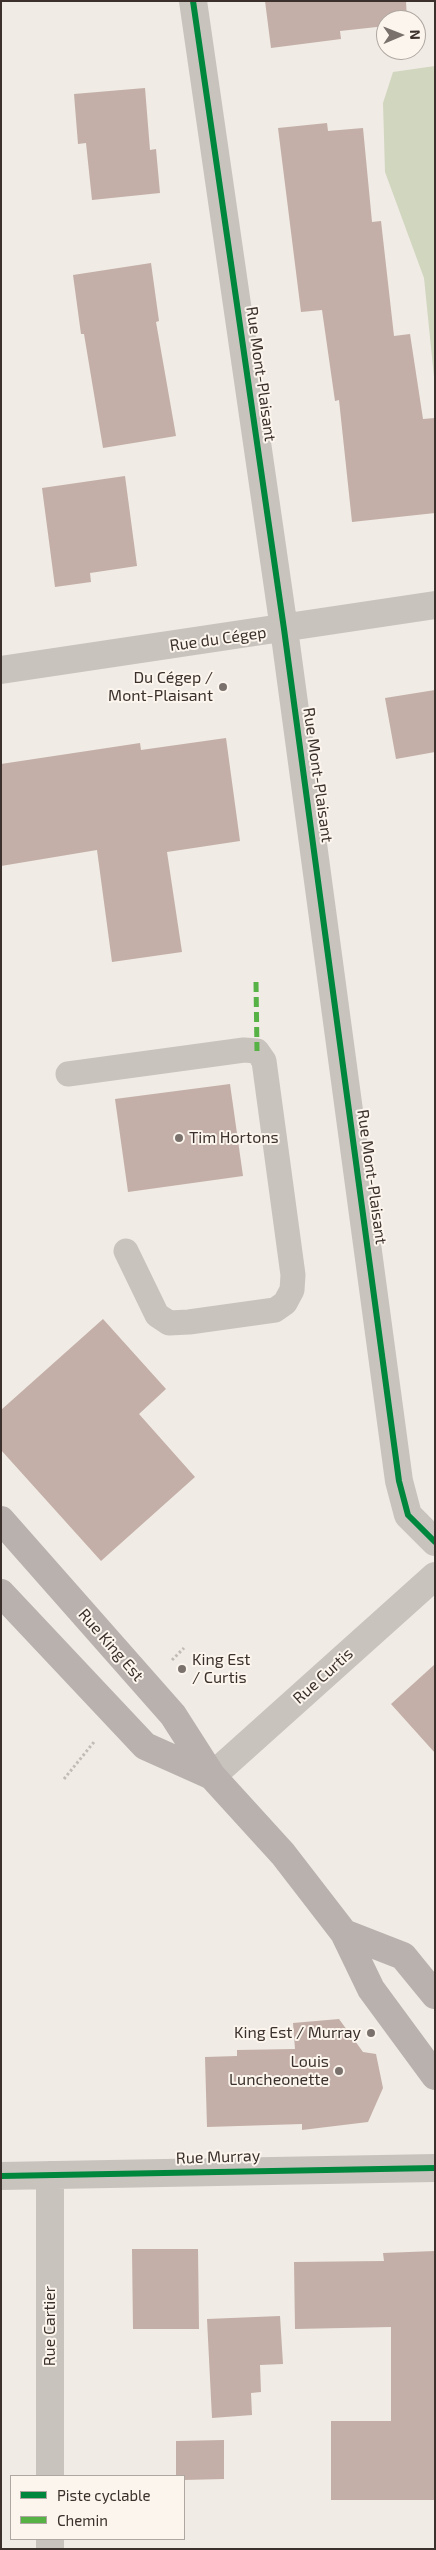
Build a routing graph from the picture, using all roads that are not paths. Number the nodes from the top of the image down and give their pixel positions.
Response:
1 (193, 1) edge
2 (435, 605) edge
3 (284, 629) junction
4 (1, 670) edge
5 (68, 1074) dead end
6 (126, 1251) dead end
7 (1, 1520) edge
8 (435, 1542) edge
9 (435, 1576) edge
10 (1, 1593) edge
11 (212, 1776) junction
12 (344, 1933) junction
13 (435, 1995) edge
14 (435, 2076) edge
15 (435, 2168) edge
16 (50, 2175) junction
17 (1, 2176) edge
18 (50, 2475) edge

1 - 3 street, Rue Mont-Plaisant
2 - 3 street, Rue du Cégep
3 - 4 street, Rue du Cégep
3 - 8 street, Rue Mont-Plaisant
5 - 6 lane
7 - 11 main road, Rue King Est
9 - 11 street, Rue Curtis
10 - 11 main road, Rue King Est
11 - 12 main road, Rue King Est
12 - 13 main road
12 - 14 main road, Rue King Est
15 - 16 street, Rue Murray
16 - 17 street, Rue Murray
16 - 18 street, Rue Cartier

